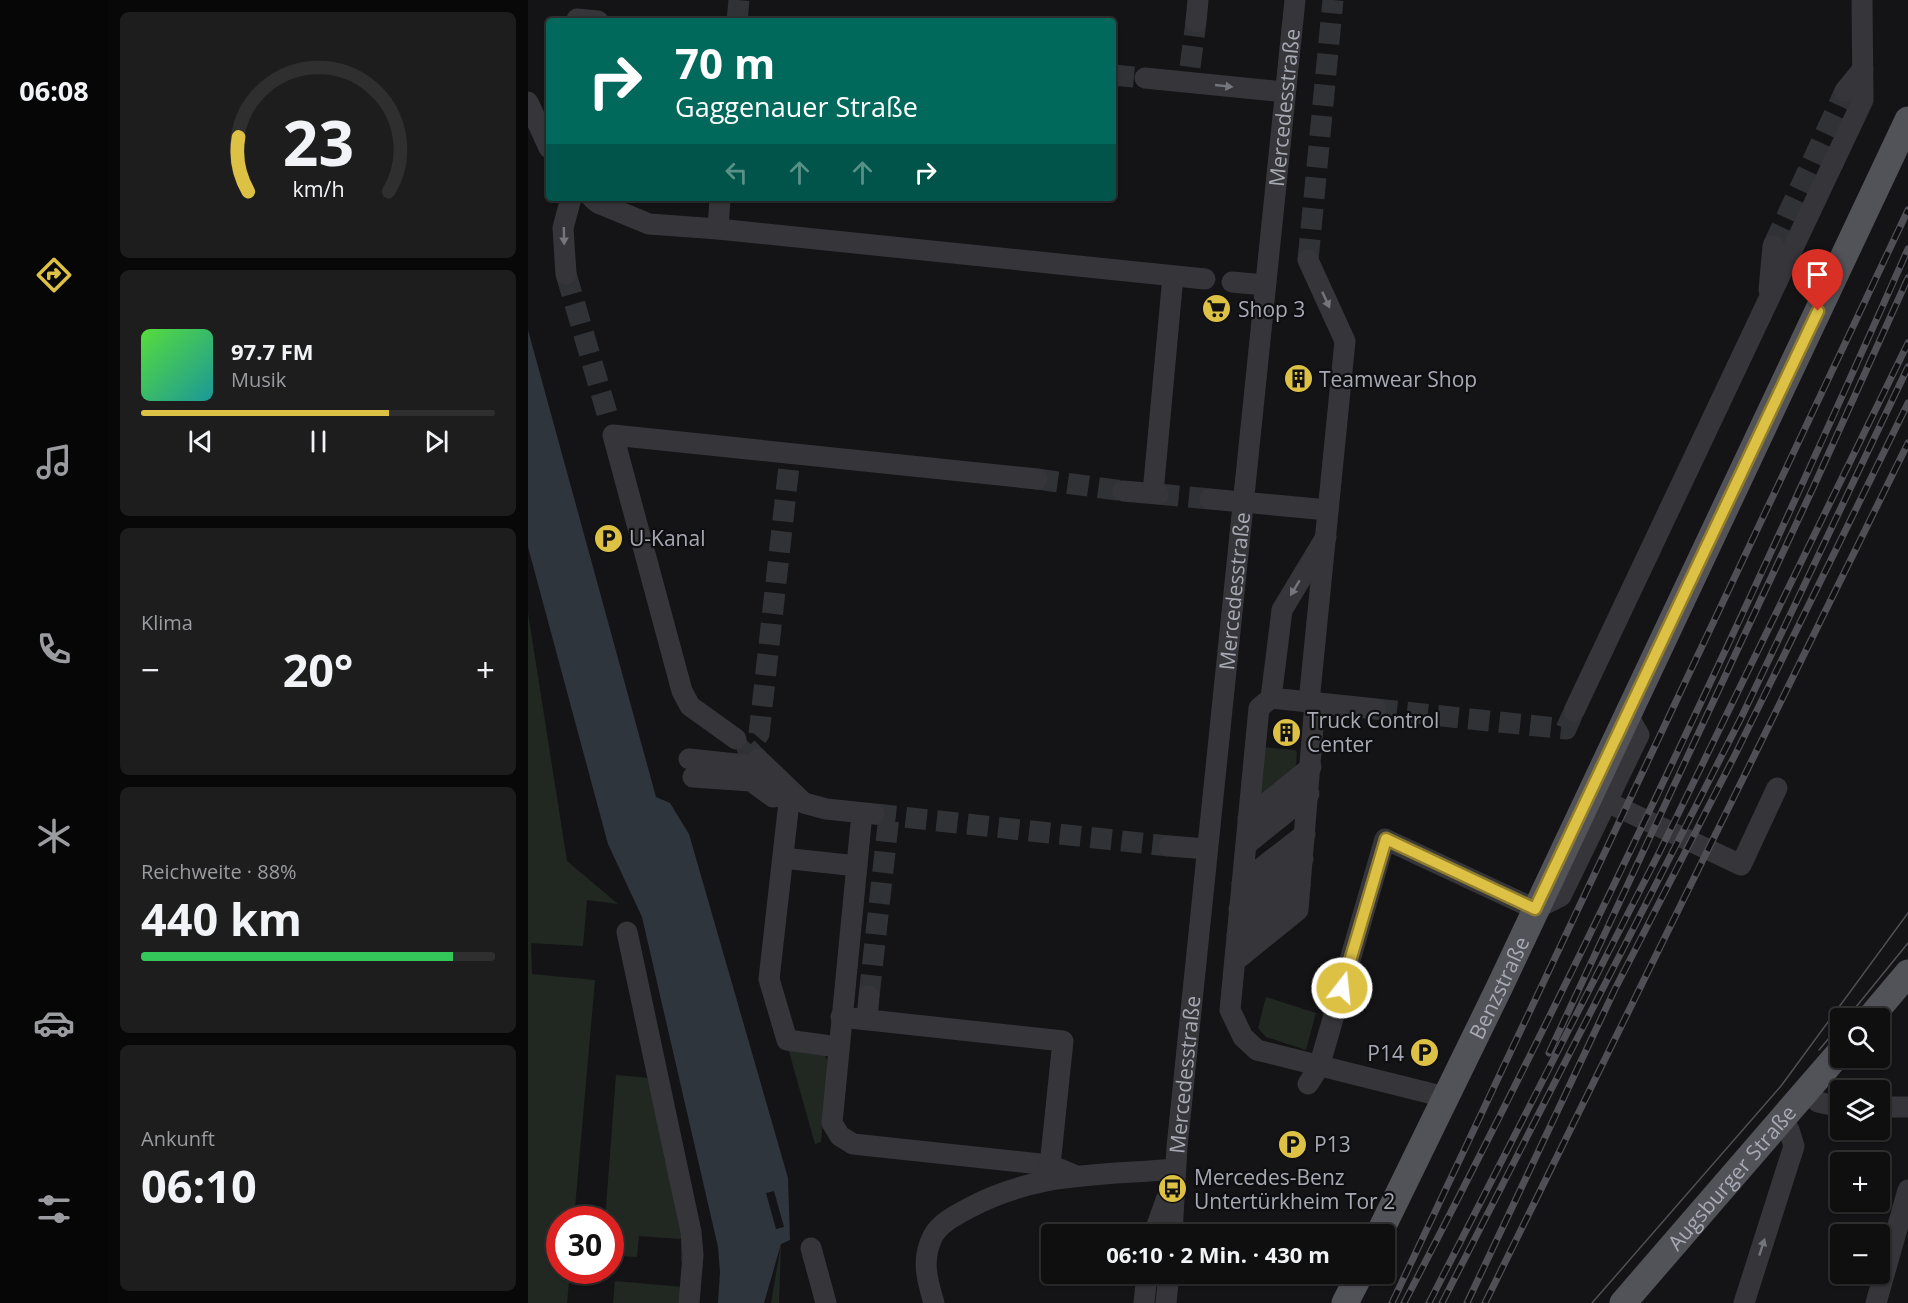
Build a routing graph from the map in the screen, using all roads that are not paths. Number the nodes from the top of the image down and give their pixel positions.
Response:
1 (1198, 0) edge
2 (1295, 0) edge
3 (1862, 0) edge
4 (1196, 22) tunnel mouth
5 (1863, 69) junction
6 (1144, 78) tunnel mouth
7 (1845, 91) tunnel mouth
8 (1285, 92) junction
9 (528, 102) edge
10 (1908, 120) edge
11 (546, 141) edge
12 (570, 201) edge
13 (596, 201) edge
14 (720, 201) edge
15 (718, 229) junction
16 (1773, 246) tunnel mouth
17 (1308, 260) tunnel mouth
18 (566, 274) tunnel mouth
19 (1173, 276) junction
20 (1205, 279) dead end
21 (1232, 282) dead end
22 (1266, 285) junction
23 (1768, 305) junction
24 (1037, 478) tunnel mouth
25 (1123, 490) tunnel mouth
26 (1210, 499) tunnel mouth
27 (1243, 502) junction
28 (1328, 510) junction
29 (1326, 537) junction
30 (1271, 698) junction
31 (1313, 709) junction
32 (1376, 710) tunnel mouth
33 (1574, 711) tunnel mouth
34 (1627, 714) junction
35 (736, 739) dead end
36 (1777, 788) dead end
37 (790, 793) junction
38 (1607, 802) junction
39 (1305, 833) junction
40 (1169, 846) tunnel mouth
41 (1208, 849) junction
42 (783, 858) junction
43 (857, 866) junction
44 (1241, 890) junction
45 (1535, 909) junction
46 (627, 932) dead end
47 (1908, 973) edge
48 (869, 996) tunnel mouth
49 (1878, 1008) edge
50 (842, 1017) junction
51 (867, 1019) junction
52 (838, 1047) junction
53 (1830, 1063) edge
54 (1315, 1079) junction
55 (1806, 1091) junction
56 (1445, 1097) junction
57 (1830, 1105) edge
58 (1890, 1107) edge
59 (1908, 1107) edge
60 (1779, 1121) junction
61 (1050, 1166) junction
62 (1074, 1174) junction
63 (1174, 1174) junction
64 (1908, 1190) edge
65 (1157, 1224) edge
66 (1172, 1224) edge
67 (1384, 1224) edge
68 (811, 1248) dead end
69 (1146, 1284) edge
70 (1168, 1284) edge
71 (1355, 1284) edge
72 (689, 1303) edge
73 (826, 1303) edge
74 (934, 1303) edge
75 (1144, 1303) edge
76 (1166, 1303) edge
77 (1345, 1303) edge
78 (1623, 1303) edge
79 (1744, 1303) edge
80 (1876, 1303) edge

1 - 4 street
2 - 8 street, Mercedesstraße
3 - 5 street
5 - 7 street
5 - 23 street
6 -> 8 street
8 - 22 street, Mercedesstraße
9 - 11 street
10 - 34 main road, Benzstraße
12 -> 18 street
13 - 15 street
14 - 15 street
15 - 19 street
16 - 23 street
17 -> 28 street
19 - 20 street
19 - 25 street
21 - 22 street
22 - 27 street, Mercedesstraße
23 - 33 street
24 - 35 street
26 - 27 street
27 - 28 street
27 - 41 street, Mercedesstraße
28 - 29 street
29 -> 30 street
29 - 31 street
30 - 31 street
30 - 44 street
31 - 32 street
31 - 39 street
34 - 38 street
34 - 45 main road, Benzstraße
36 - 38 street
37 - 37 street
37 - 42 street
37 - 43 street
38 - 45 street
39 - 44 street
39 - 44 street
39 - 44 street
39 - 44 street
40 - 41 street
41 - 63 street, Mercedesstraße
42 - 43 street
42 - 52 street
43 - 50 street
44 - 54 street
45 - 54 street
45 - 56 main road, Benzstraße
46 - 72 street
47 - 49 main road
48 - 51 street
50 - 51 street
50 - 52 street
51 - 61 street
52 - 61 street
53 - 55 main road, Augsburger Straße
54 - 56 street
55 - 57 street
55 - 60 main road, Augsburger Straße
56 - 67 main road, Benzstraße
58 - 59 street
60 - 78 main road, Augsburger Straße
79 -> 60 street
61 - 62 street
62 - 63 street
62 - 74 street
63 - 65 street, Mercedesstraße
63 - 66 street, Mercedesstraße
64 - 80 street
68 - 73 street
69 - 75 street
70 - 76 street
71 - 77 main road

